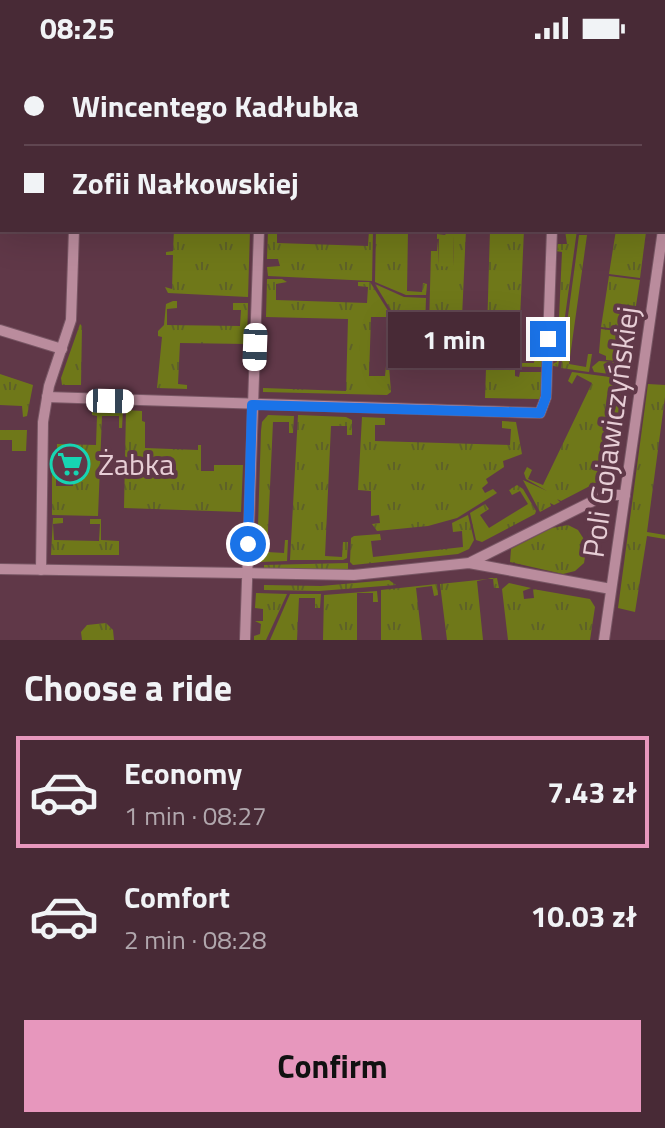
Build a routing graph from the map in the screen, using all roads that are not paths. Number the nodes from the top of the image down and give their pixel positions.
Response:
1 (74, 232) edge
2 (259, 232) edge
3 (552, 232) edge
4 (663, 232) edge
5 (0, 330) edge
6 (62, 349) junction
7 (47, 397) junction
8 (252, 405) junction
9 (625, 495) junction
10 (509, 544) junction
11 (469, 563) junction
12 (0, 569) edge
13 (41, 570) junction
14 (511, 571) junction
15 (248, 575) junction
16 (611, 589) junction
17 (245, 640) edge
18 (604, 640) edge

1 - 6 street
2 - 8 street
3 - 8 street
4 - 9 street, Poli Gojawiczyńskiej
5 - 6 street
6 - 7 street
7 - 8 street
7 - 13 street
8 - 15 street
9 - 10 street
9 - 16 street, Poli Gojawiczyńskiej
10 - 11 street
10 - 14 street
11 - 14 street
11 - 15 street
12 - 13 street
13 - 15 street
14 - 16 street
15 - 17 street
16 - 18 street, Poli Gojawiczyńskiej

